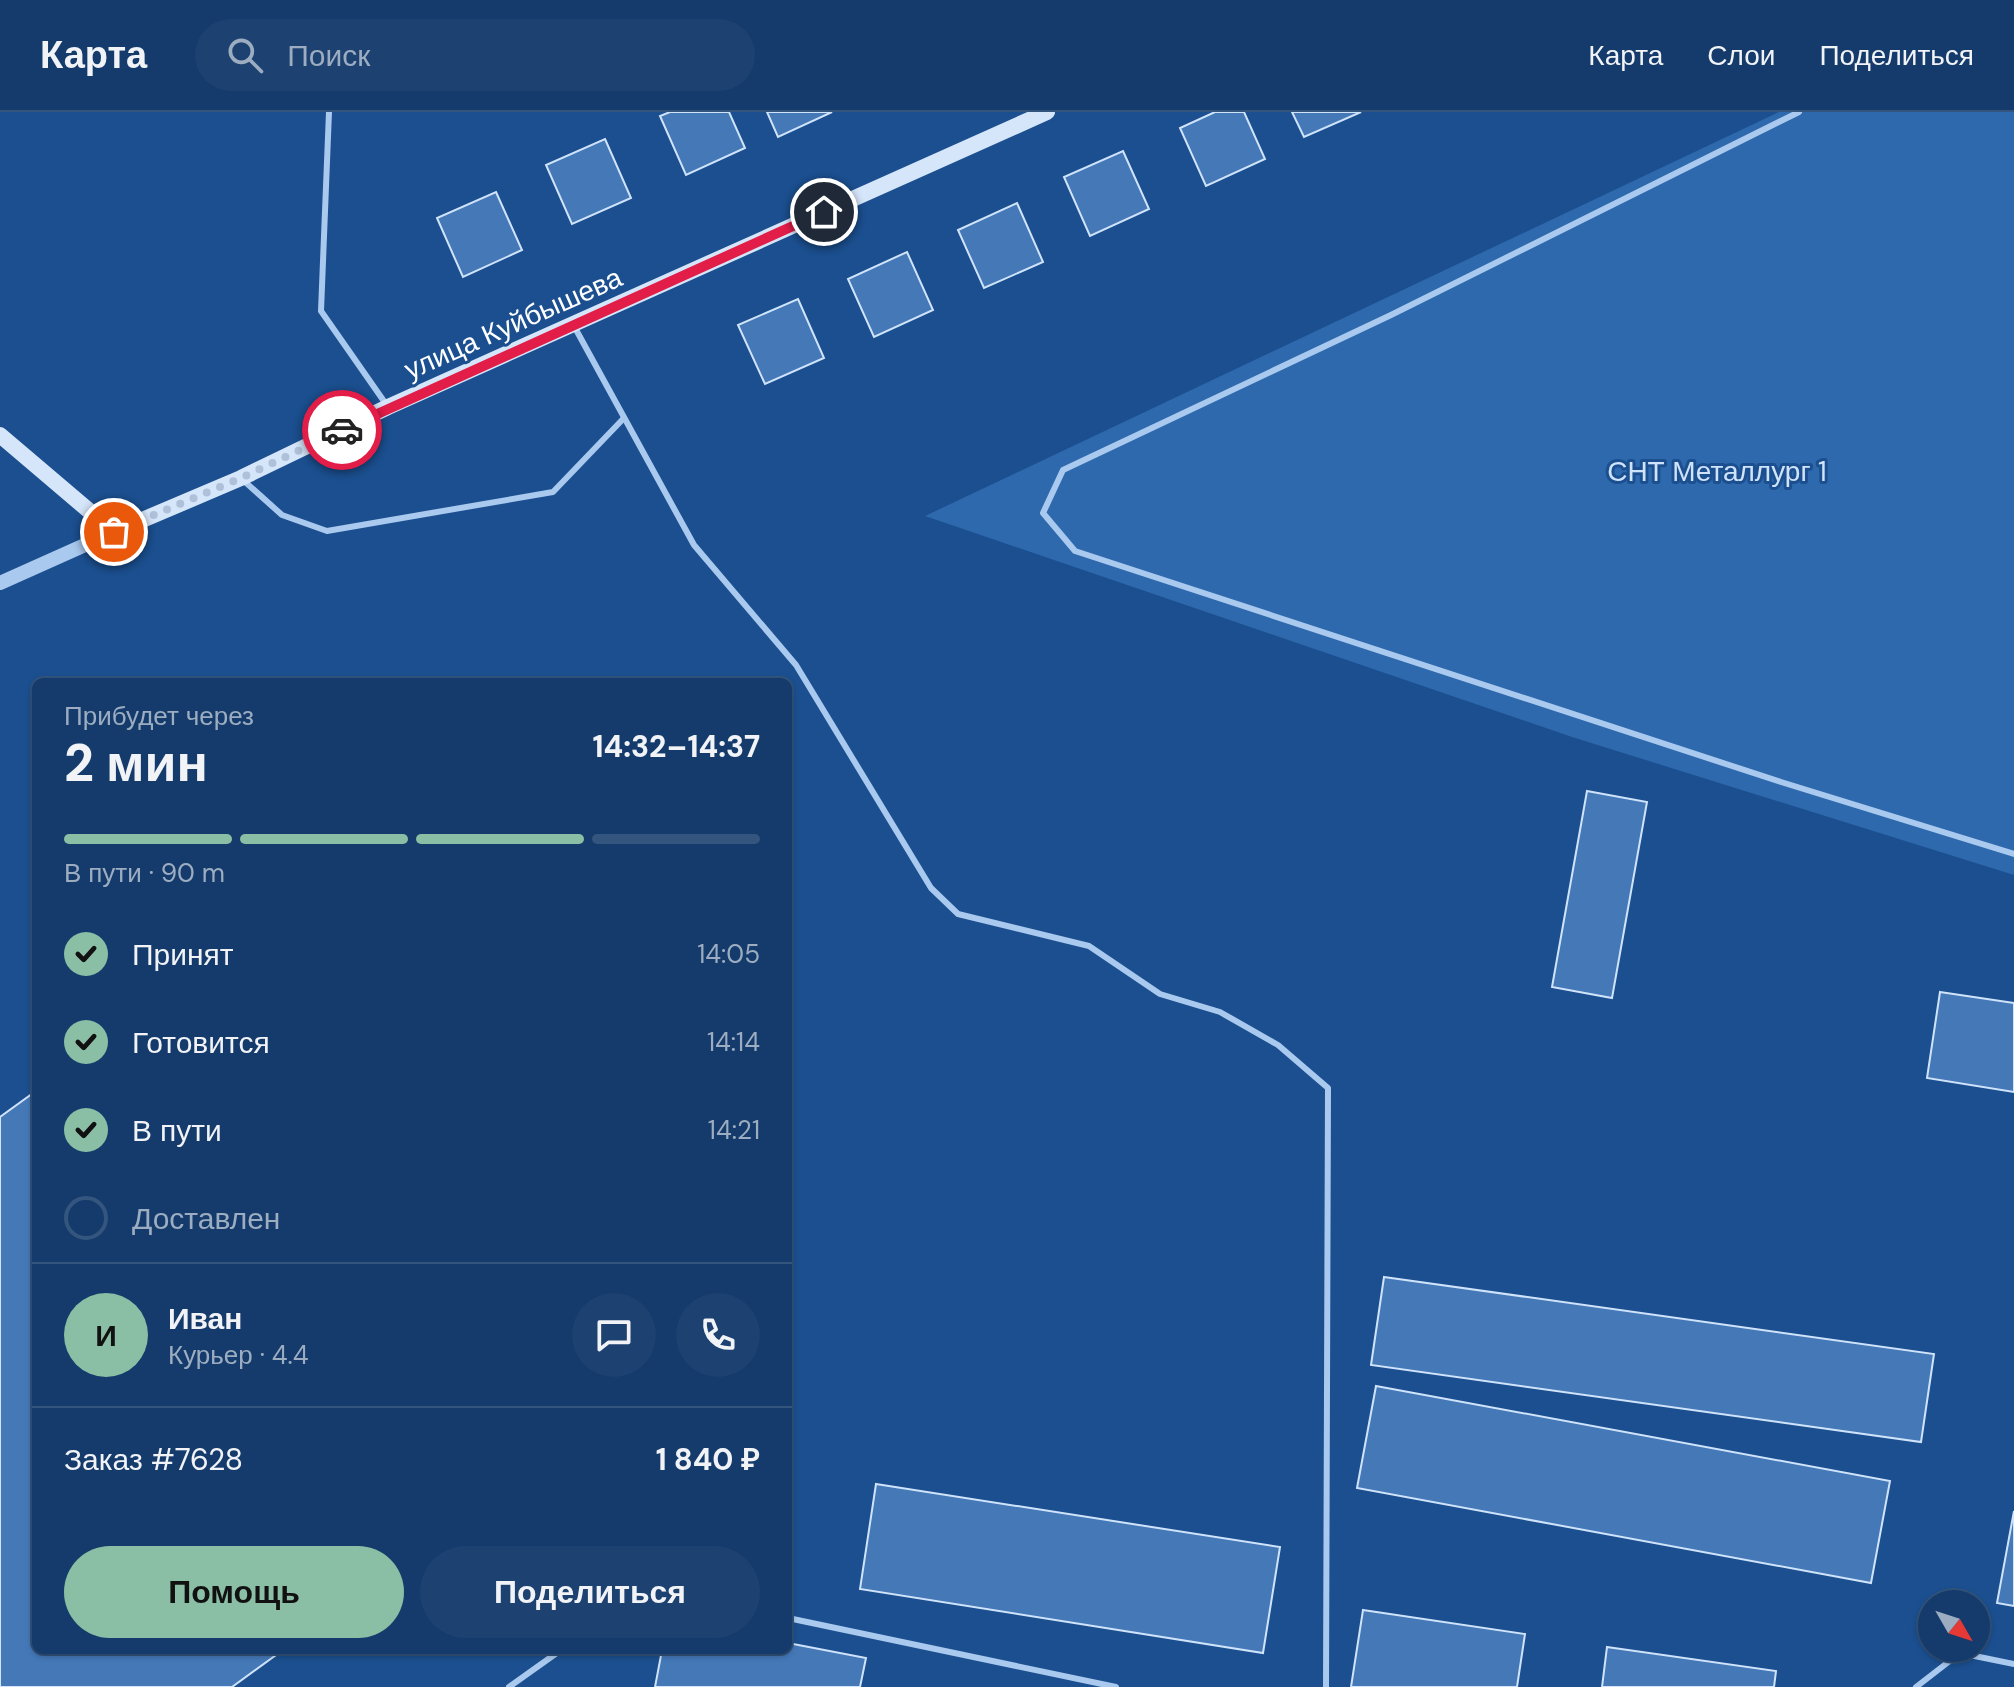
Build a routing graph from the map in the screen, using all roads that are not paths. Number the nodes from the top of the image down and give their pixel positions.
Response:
1 (329, 112) edge
2 (1047, 112) edge
3 (1799, 112) edge
4 (573, 325) junction
5 (388, 407) junction
6 (624, 418) junction
7 (0, 435) edge
8 (241, 478) junction
9 (114, 532) junction
10 (0, 583) edge
11 (2014, 854) edge
12 (792, 1619) edge
13 (555, 1654) edge
14 (2014, 1664) edge
15 (509, 1687) edge
16 (1116, 1687) edge
17 (1326, 1687) edge
18 (1916, 1687) edge

1 - 5 lane
2 - 4 main road, улица Куйбышева
3 - 11 lane
4 - 5 main road, улица Куйбышева
4 - 6 lane
5 - 8 main road, улица Куйбышева
6 - 8 lane
6 - 17 lane
7 - 9 main road
8 - 9 main road, улица Куйбышева
9 - 10 street, улица Куйбышева
12 - 16 lane
13 - 15 lane
14 - 18 lane

